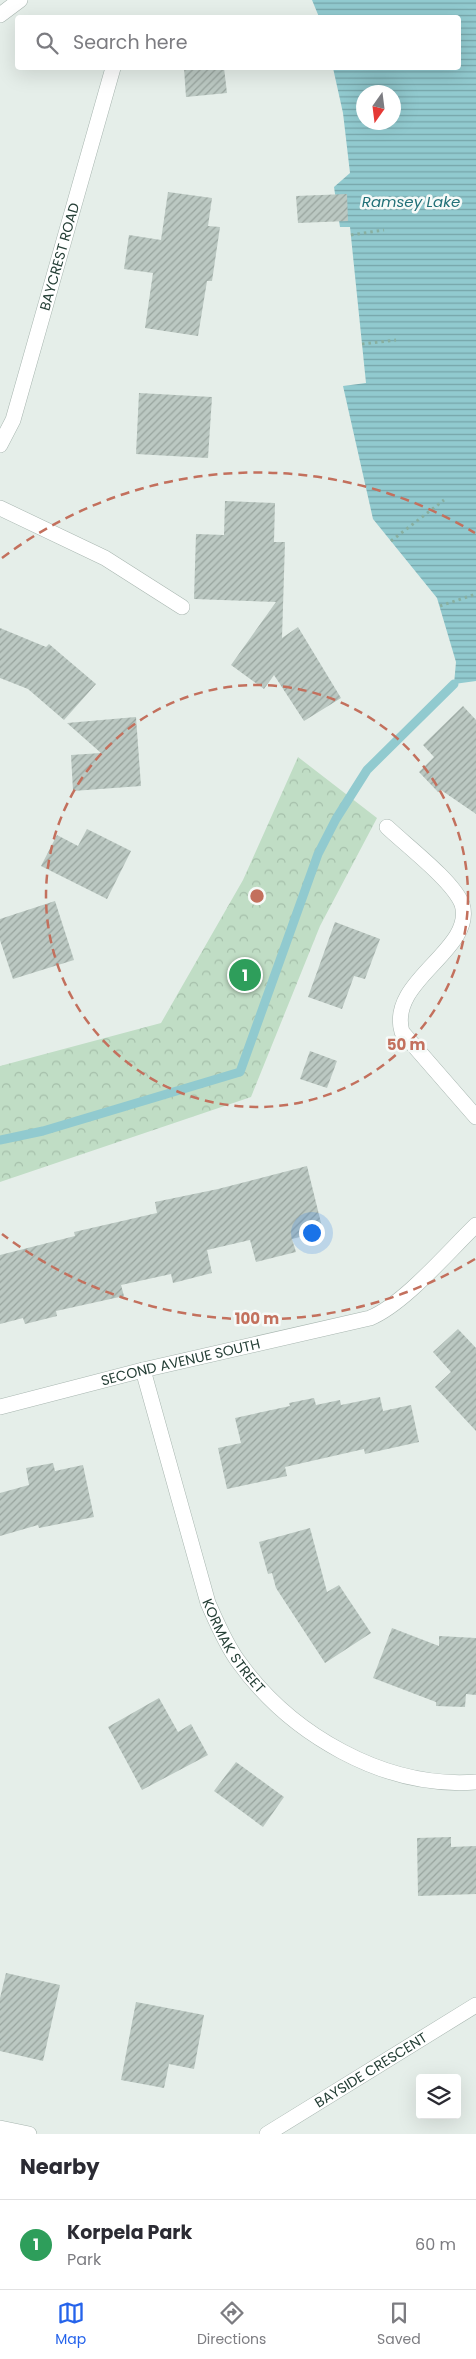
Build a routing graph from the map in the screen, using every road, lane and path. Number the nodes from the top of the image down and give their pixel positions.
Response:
1 (20, 0) edge
2 (0, 15) edge
3 (112, 70) edge
4 (384, 230) dead end
5 (351, 235) dead end
6 (396, 340) dead end
7 (362, 344) dead end
8 (0, 445) edge
9 (444, 500) dead end
10 (0, 508) edge
11 (391, 541) dead end
12 (476, 594) edge
13 (440, 606) dead end
14 (182, 607) dead end
15 (387, 827) dead end
16 (476, 1117) edge
17 (476, 1225) edge
18 (143, 1370) junction
19 (0, 1407) edge
20 (476, 1782) edge
21 (476, 2005) edge
22 (0, 2128) edge
23 (29, 2134) edge
24 (267, 2134) edge

1 - 2 street
3 - 8 street, BAYCREST ROAD
4 - 5 path
6 - 7 path
9 - 11 path
10 - 14 street
12 - 13 path
15 - 16 street
17 - 18 street, SECOND AVENUE SOUTH
18 - 19 street, SECOND AVENUE SOUTH
18 - 20 street, KORMAK STREET
21 - 24 street, BAYSIDE CRESCENT
22 - 23 street

